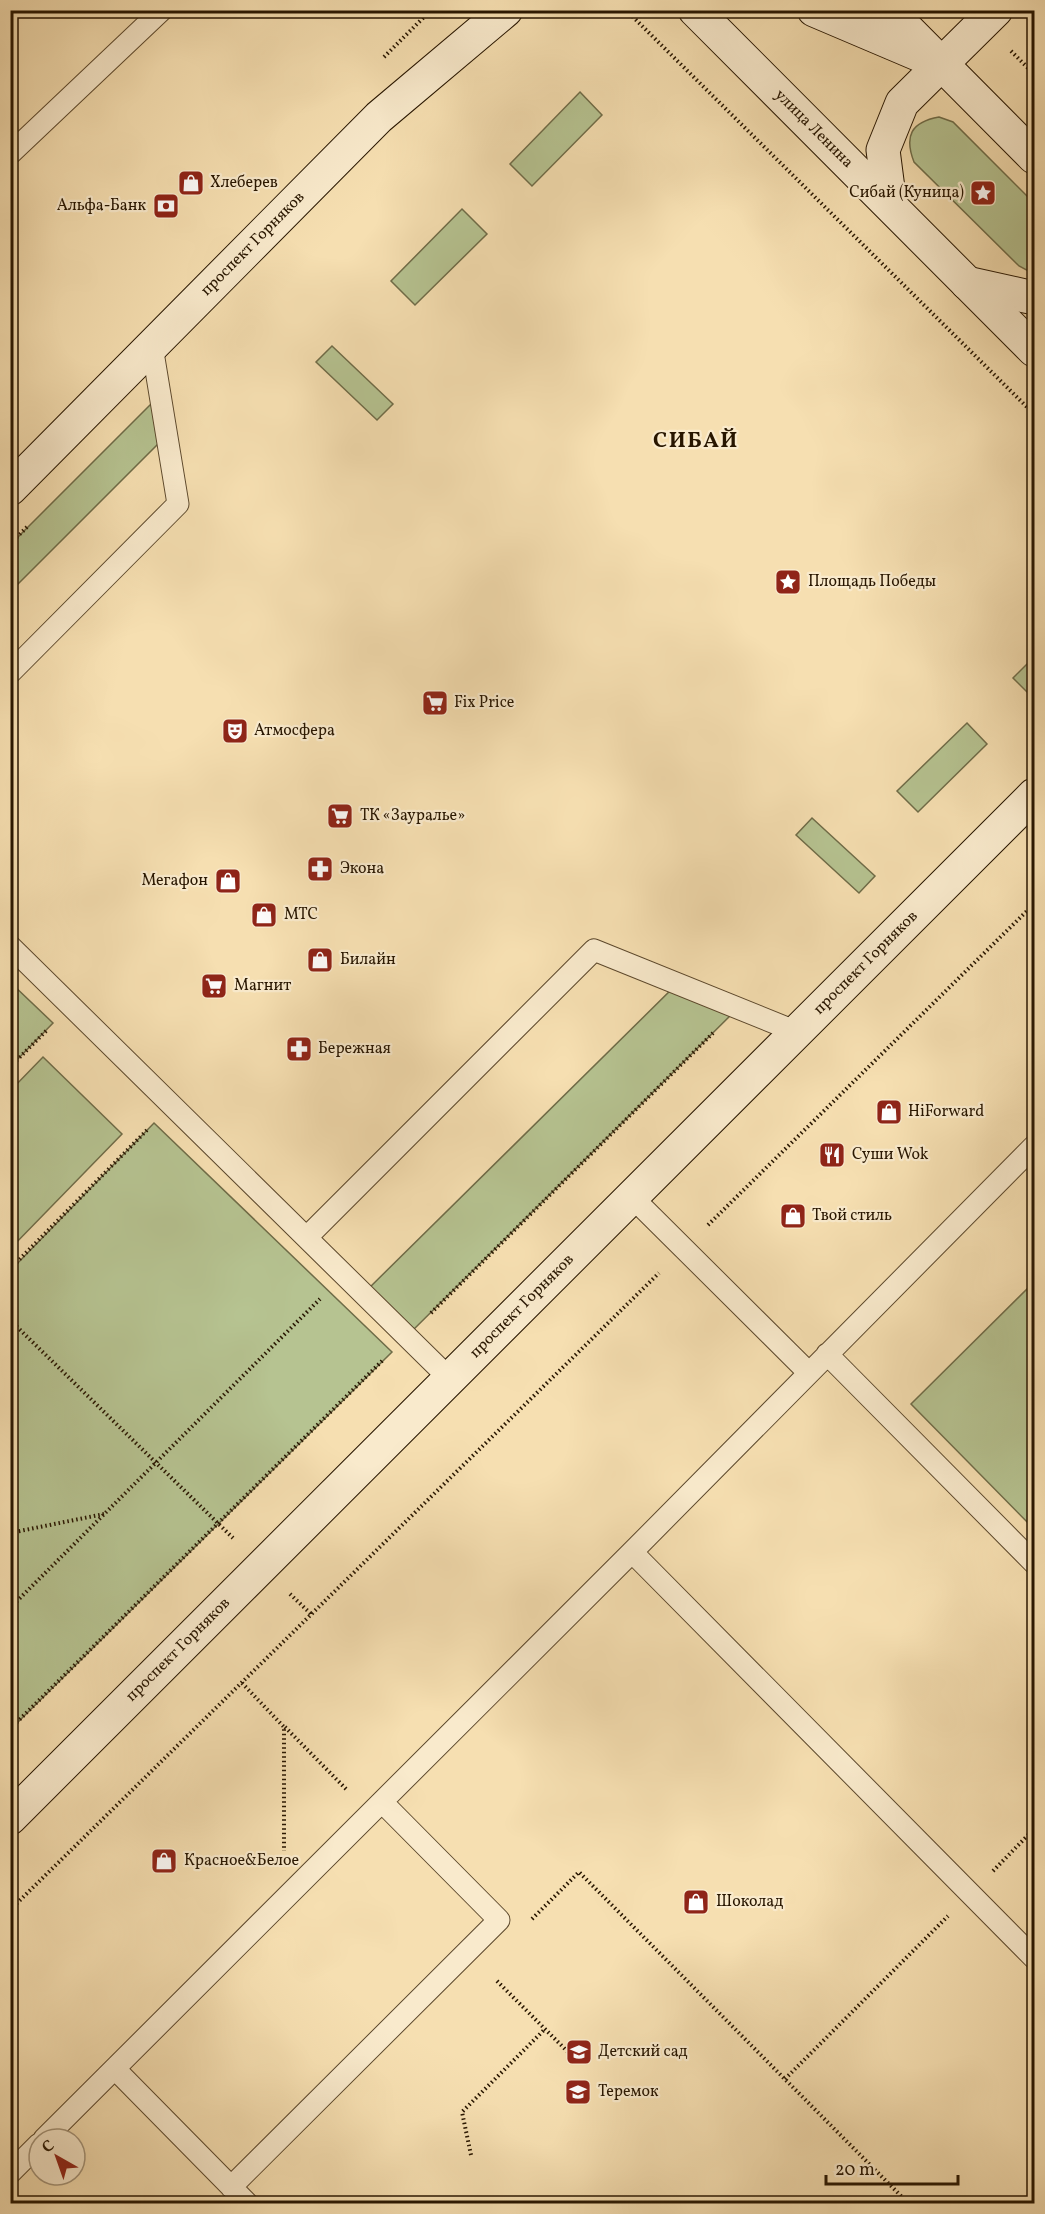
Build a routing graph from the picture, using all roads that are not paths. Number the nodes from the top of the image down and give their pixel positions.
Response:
1 (162, 10) edge
2 (506, 10) edge
3 (695, 10) edge
4 (814, 10) edge
5 (888, 10) edge
6 (996, 10) edge
7 (942, 65) junction
8 (10, 154) edge
9 (1035, 158) edge
10 (890, 204) junction
11 (967, 283) junction
12 (1035, 298) edge
13 (152, 346) junction
14 (1035, 350) edge
15 (10, 489) edge
16 (10, 673) edge
17 (1035, 795) edge
18 (10, 946) edge
19 (797, 1032) junction
20 (1035, 1146) edge
21 (632, 1197) junction
22 (307, 1237) junction
23 (827, 1354) junction
24 (808, 1373) junction
25 (450, 1379) junction
26 (632, 1552) junction
27 (1035, 1563) edge
28 (376, 1807) junction
29 (10, 1818) edge
30 (1035, 1958) edge
31 (115, 2068) junction
32 (56, 2127) edge
33 (27, 2156) edge
34 (10, 2173) edge
35 (231, 2187) junction
36 (248, 2204) edge

1 - 8 lane
2 - 13 main road, проспект Горняков
3 - 10 main road, улица Ленина
4 - 7 main road
5 - 7 main road
6 - 7 main road
7 - 9 main road
7 - 10 main road
10 - 11 main road, улица Ленина
11 - 12 main road
11 - 14 main road, улица Ленина
13 - 15 main road, проспект Горняков
13 - 16 lane
17 - 19 main road, проспект Горняков
18 - 22 lane
19 - 21 main road, проспект Горняков
19 - 22 lane
20 - 23 lane
21 - 24 lane
21 - 25 main road, проспект Горняков
22 - 25 lane
23 - 24 lane
23 - 27 lane
24 - 26 lane
25 - 29 main road, проспект Горняков
26 - 28 lane
26 - 30 lane
28 - 31 lane
28 - 35 lane
31 - 32 lane
31 - 35 lane
33 - 34 lane
35 - 36 lane

